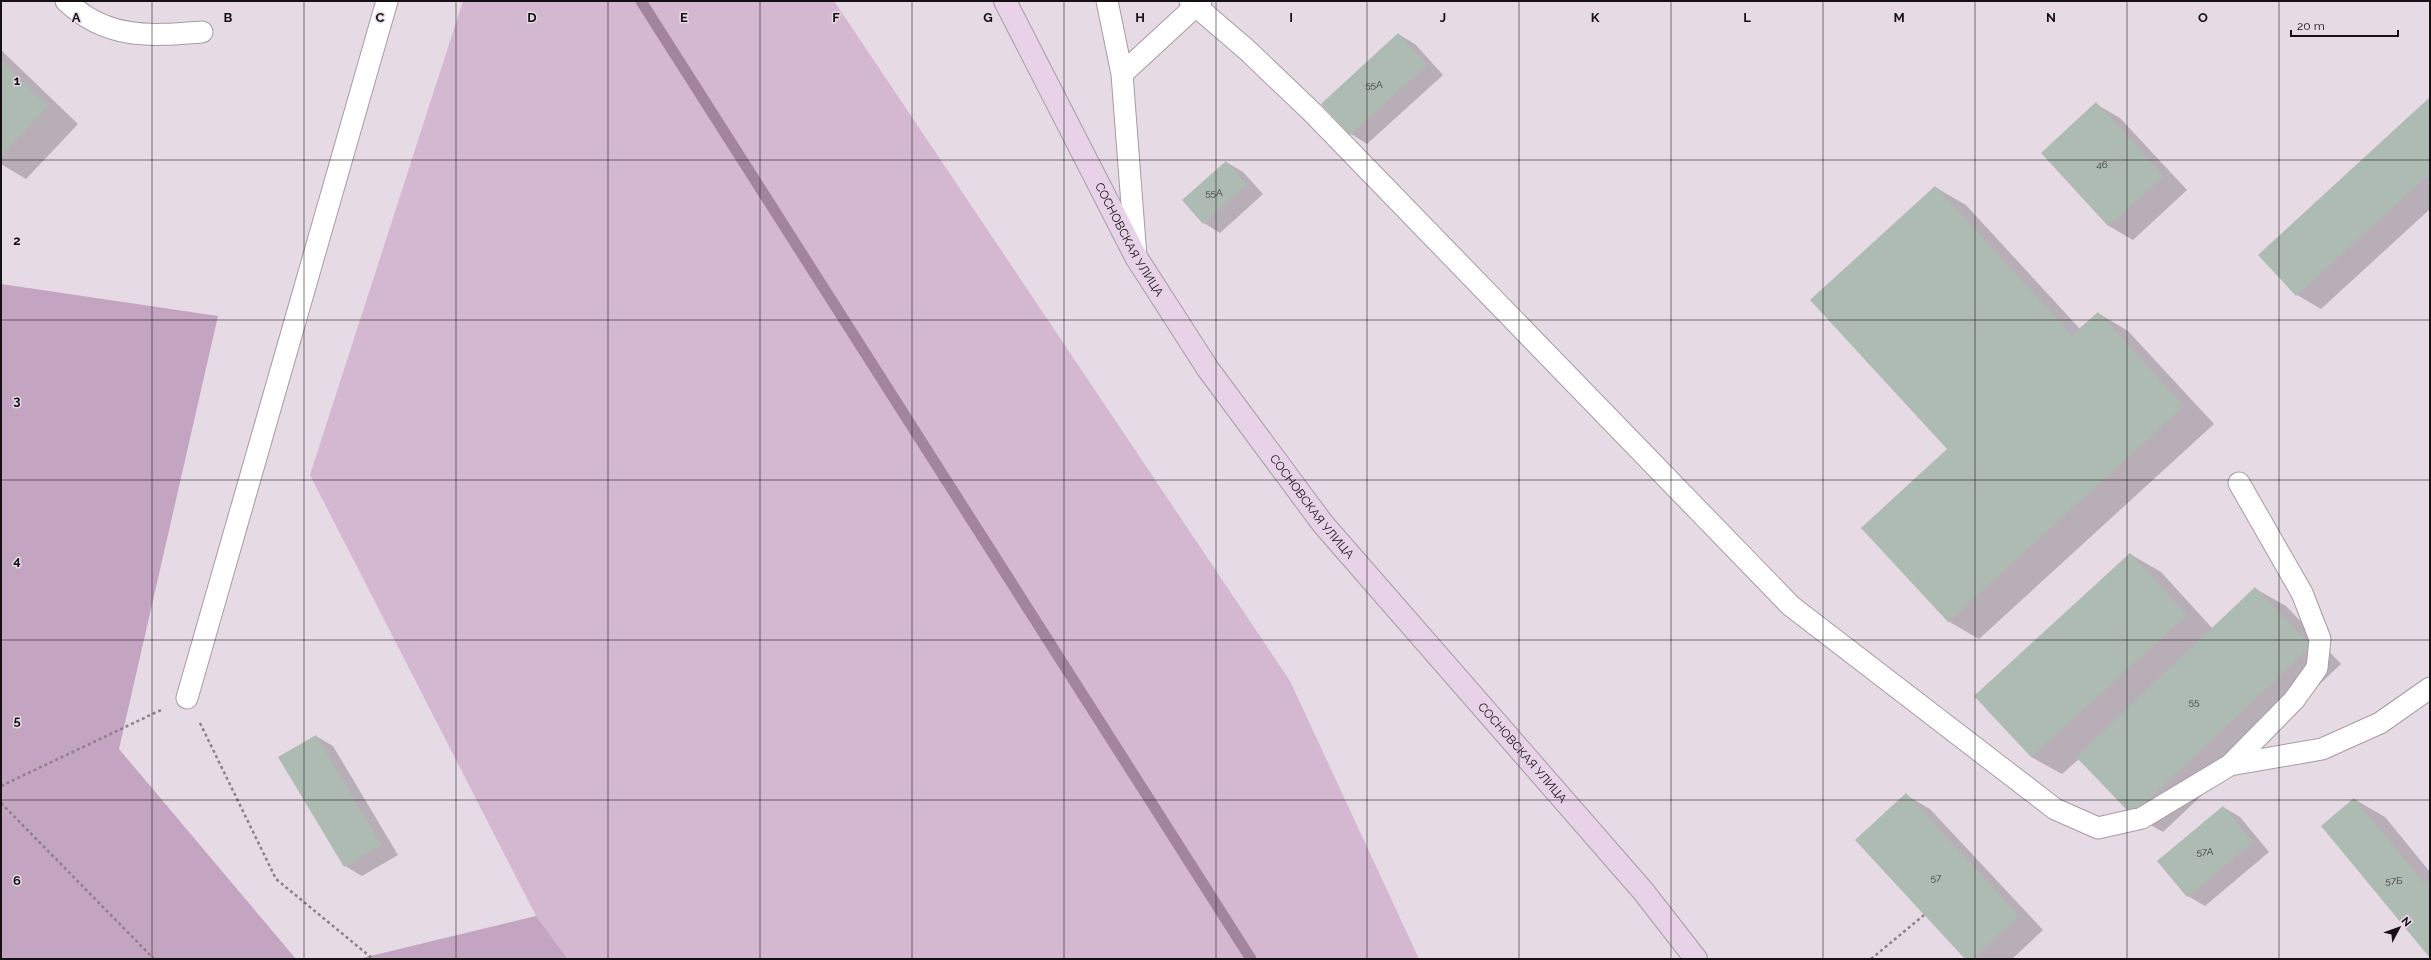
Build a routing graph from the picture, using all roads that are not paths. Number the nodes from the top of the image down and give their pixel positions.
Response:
1 (66, 1) edge
2 (387, 1) edge
3 (1005, 1) edge
4 (1107, 1) edge
5 (1196, 3) edge
6 (202, 32) dead end
7 (1122, 74) junction
8 (1136, 257) junction
9 (2239, 483) dead end
10 (2430, 688) edge
11 (187, 698) road end
12 (2230, 765) junction
13 (1696, 959) edge

1 - 6 lane
2 - 11 lane
3 - 8 street, СОСНОВСКАЯ УЛИЦА
4 - 7 lane
5 - 7 lane
5 - 12 lane
7 - 8 lane
8 - 13 street, СОСНОВСКАЯ УЛИЦА
9 - 12 lane
10 - 12 lane

